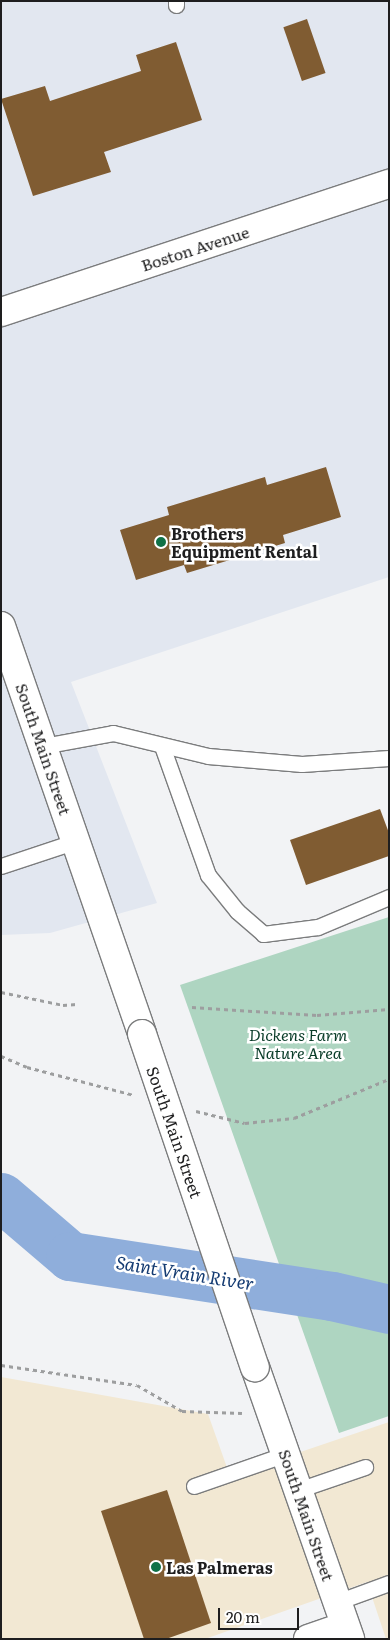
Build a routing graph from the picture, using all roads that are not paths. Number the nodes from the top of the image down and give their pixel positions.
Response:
1 (389, 184) edge
2 (1, 312) edge
3 (1, 626) edge
4 (43, 746) junction
5 (162, 746) junction
6 (389, 758) edge
7 (76, 841) junction
8 (1, 866) edge
9 (389, 897) edge
10 (286, 1454) junction
11 (365, 1467) dead end
12 (194, 1486) dead end
13 (298, 1490) junction
14 (389, 1583) edge
15 (344, 1622) edge
16 (308, 1639) edge

1 - 2 main road, Boston Avenue
3 - 4 main road, South Main Street
4 - 5 lane
4 - 7 main road, South Main Street
5 - 6 lane
5 - 9 lane
7 - 8 lane
7 - 10 main road, South Main Street, bridge
10 - 12 lane
10 - 13 main road, South Main Street
11 - 13 lane
13 - 15 main road, South Main Street
14 - 15 lane
15 - 16 main road

